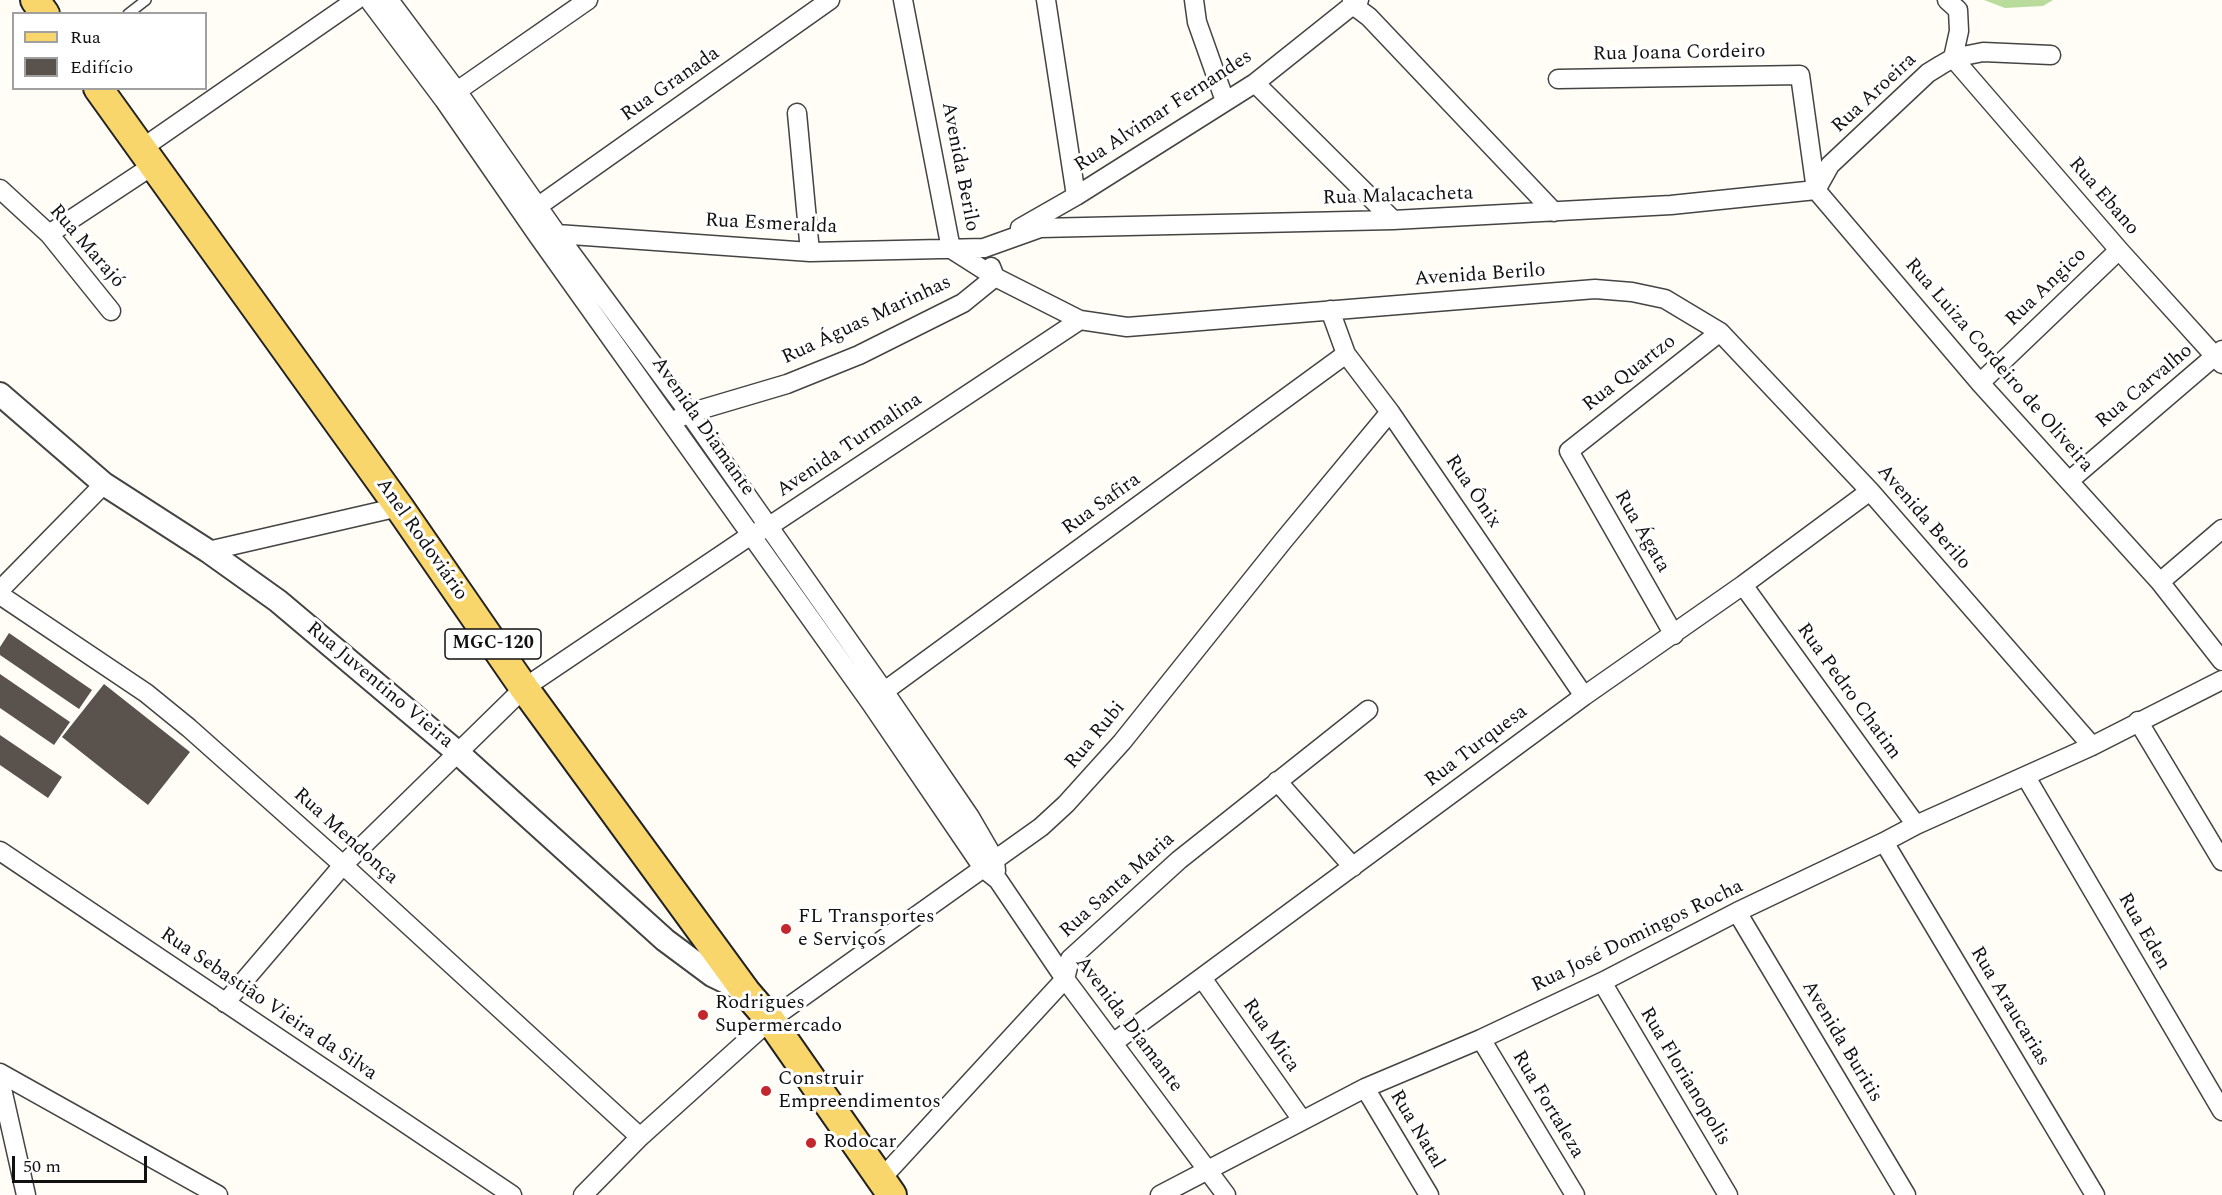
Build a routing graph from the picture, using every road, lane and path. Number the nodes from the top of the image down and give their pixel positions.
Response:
1 (146, 0) edge
2 (356, 0) edge
3 (369, 0) edge
4 (389, 0) edge
5 (588, 0) edge
6 (830, 0) edge
7 (903, 0) edge
8 (1046, 0) edge
9 (1194, 0) edge
10 (1947, 0) edge
11 (1355, 2) edge
12 (131, 12) edge
13 (2051, 55) dead end
14 (1953, 58) junction
15 (1558, 79) dead end
16 (1255, 83) junction
17 (99, 90) edge
18 (450, 95) junction
19 (1225, 101) junction
20 (797, 113) dead end
21 (146, 157) junction
22 (0, 189) edge
23 (1816, 190) junction
24 (1076, 196) junction
25 (531, 211) junction
26 (1554, 212) junction
27 (1393, 220) junction
28 (50, 234) junction
29 (557, 234) junction
30 (538, 236) junction
31 (984, 248) junction
32 (951, 249) junction
33 (2119, 250) junction
34 (810, 252) junction
35 (995, 278) junction
36 (1330, 310) junction
37 (111, 311) dead end
38 (1080, 320) junction
39 (1720, 332) junction
40 (1346, 354) junction
41 (2220, 357) edge
42 (1980, 383) junction
43 (0, 394) edge
44 (1390, 412) junction
45 (689, 413) junction
46 (670, 422) junction
47 (1569, 451) joint
48 (2069, 481) junction
49 (104, 484) junction
50 (1870, 491) junction
51 (399, 507) junction
52 (768, 527) junction
53 (2222, 529) edge
54 (750, 535) junction
55 (208, 552) junction
56 (2160, 582) junction
57 (1743, 585) junction
58 (0, 590) edge
59 (0, 595) edge
60 (1674, 635) junction
61 (2222, 661) edge
62 (2222, 680) edge
63 (524, 688) junction
64 (1584, 696) junction
65 (877, 697) junction
66 (1368, 710) dead end
67 (2138, 721) junction
68 (2092, 746) junction
69 (457, 752) junction
70 (2026, 777) junction
71 (1277, 781) junction
72 (1916, 825) junction
73 (1884, 843) junction
74 (0, 851) edge
75 (2222, 861) edge
76 (989, 864) junction
77 (343, 865) junction
78 (1353, 867) junction
79 (1737, 912) junction
80 (1202, 978) junction
81 (1065, 979) junction
82 (1602, 982) junction
83 (746, 992) junction
84 (225, 1003) junction
85 (770, 1020) junction
86 (1481, 1039) junction
87 (1113, 1043) junction
88 (0, 1073) edge
89 (0, 1080) edge
90 (1365, 1088) junction
91 (2222, 1111) edge
92 (1302, 1120) junction
93 (640, 1137) junction
94 (1209, 1171) junction
95 (886, 1187) edge
96 (26, 1195) edge
97 (218, 1195) edge
98 (512, 1195) edge
99 (583, 1195) edge
100 (1160, 1195) edge
101 (1226, 1195) edge
102 (1429, 1195) edge
103 (1575, 1195) edge
104 (1728, 1195) edge
105 (1906, 1195) edge
106 (2095, 1195) edge

1 - 12 lane
2 - 21 street
3 - 18 street, Avenida Diamante
4 - 18 street, Avenida Diamante
5 - 18 street
6 - 25 street, Rua Granada
7 - 32 street, Avenida Berilo
8 - 24 street
9 - 19 street
10 - 14 street
11 - 16 street, Rua Alvimar Fernandes
11 - 26 street
13 - 14 street, Rua Aroeira
14 - 23 street, Rua Aroeira
14 - 33 street, Rua Ebano
15 - 23 street, Rua Joana Cordeiro
16 - 19 street, Rua Alvimar Fernandes
16 - 27 street
17 - 21 main road, Anel Rodoviário / MGC-120
18 - 25 street, Avenida Diamante
19 - 24 street, Rua Alvimar Fernandes
20 - 34 street
21 - 28 street
21 - 51 main road, Anel Rodoviário / MGC-120
22 - 28 street, Rua Marajó
23 - 26 street, Rua Malacacheta
23 - 42 street, Rua Luiza Cordeiro de Oliveira
24 - 31 street, Rua Alvimar Fernandes
25 - 29 street, Avenida Diamante
25 - 30 street, Avenida Diamante
26 - 27 street, Rua Malacacheta
27 - 31 street, Rua Malacacheta
28 - 37 street, Rua Marajó
29 - 30 street, Rua Esmeralda
29 - 34 street, Rua Esmeralda
29 - 45 street, Avenida Diamante
30 - 46 street, Avenida Diamante
31 - 32 street, Rua Esmeralda
31 - 35 street
32 - 34 street, Rua Esmeralda
32 - 35 street, Avenida Berilo
33 - 41 street, Rua Ebano
33 - 42 street, Rua Angico
35 - 38 street, Avenida Berilo
35 - 45 street, Rua Águas Marinhas
36 - 38 street, Avenida Berilo
36 - 39 street, Avenida Berilo
36 - 40 street, Rua Ônix
38 - 52 street, Avenida Turmalina
39 - 47 street, Rua Quartzo
39 - 50 street, Avenida Berilo
40 - 44 street, Rua Ônix
40 - 65 street, Rua Safira
41 - 48 street, Rua Carvalho
42 - 48 street, Rua Luiza Cordeiro de Oliveira
43 - 49 street, Rua Juventino Vieira
44 - 64 street, Rua Ônix
44 - 76 street, Rua Rubi
45 - 46 street, Rua Águas Marinhas
45 - 52 street, Avenida Diamante
46 - 54 street, Avenida Diamante
47 - 60 street, Rua Ágata
48 - 56 street, Rua Luiza Cordeiro de Oliveira
49 - 55 street, Rua Juventino Vieira
49 - 58 street
50 - 57 street, Rua Turquesa
50 - 68 street, Avenida Berilo
51 - 55 street
51 - 63 main road, Anel Rodoviário / MGC-120
52 - 54 street, Avenida Turmalina
52 - 65 street, Avenida Diamante
53 - 56 street
54 - 63 street, Avenida Turmalina
54 - 65 street, Avenida Diamante
55 - 69 street, Rua Juventino Vieira
56 - 61 street, Rua Luiza Cordeiro de Oliveira
57 - 60 street, Rua Turquesa
57 - 72 street, Rua Pedro Chatim
59 - 77 street, Rua Mendonça
60 - 64 street, Rua Turquesa
62 - 67 street, Rua José Domingos Rocha
63 - 69 street, Avenida Turmalina
63 - 83 main road, Anel Rodoviário / MGC-120
64 - 78 street, Rua Turquesa
65 - 76 street, Avenida Diamante
66 - 71 street, Rua Santa Maria
67 - 68 street, Rua José Domingos Rocha
67 - 75 street
68 - 70 street, Rua José Domingos Rocha
69 - 77 street, Avenida Turmalina
69 - 83 street, Rua Juventino Vieira
70 - 72 street, Rua José Domingos Rocha
70 - 91 street, Rua Eden
71 - 78 street
71 - 81 street, Rua Santa Maria
72 - 73 street, Rua José Domingos Rocha
73 - 79 street, Rua José Domingos Rocha
73 - 106 street, Rua Araucarias
74 - 84 street, Rua Sebastião Vieira da Silva
76 - 81 street, Avenida Diamante
76 - 85 street, Rua Rubi
77 - 84 street, Avenida Turmalina
77 - 93 street, Rua Mendonça
78 - 80 street, Rua Turquesa
79 - 82 street, Rua José Domingos Rocha
79 - 105 street, Avenida Buritis
80 - 87 street, Rua Turquesa
80 - 92 street, Rua Mica
81 - 87 street, Avenida Diamante
81 - 95 street, Rua Santa Maria
82 - 86 street, Rua José Domingos Rocha
82 - 104 street, Rua Florianopolis
83 - 85 main road, Anel Rodoviário / MGC-120
84 - 98 street, Rua Sebastião Vieira da Silva
85 - 93 street, Rua Rubi
85 - 95 main road, Anel Rodoviário / MGC-120
86 - 90 street, Rua José Domingos Rocha
86 - 103 street, Rua Fortaleza
87 - 94 street, Avenida Diamante
88 - 97 street
89 - 96 street
90 - 92 street, Rua José Domingos Rocha
90 - 102 street, Rua Natal
92 - 94 street, Rua José Domingos Rocha
93 - 99 street, Rua Rubi
94 - 100 street, Rua José Domingos Rocha
94 - 101 street, Avenida Diamante

